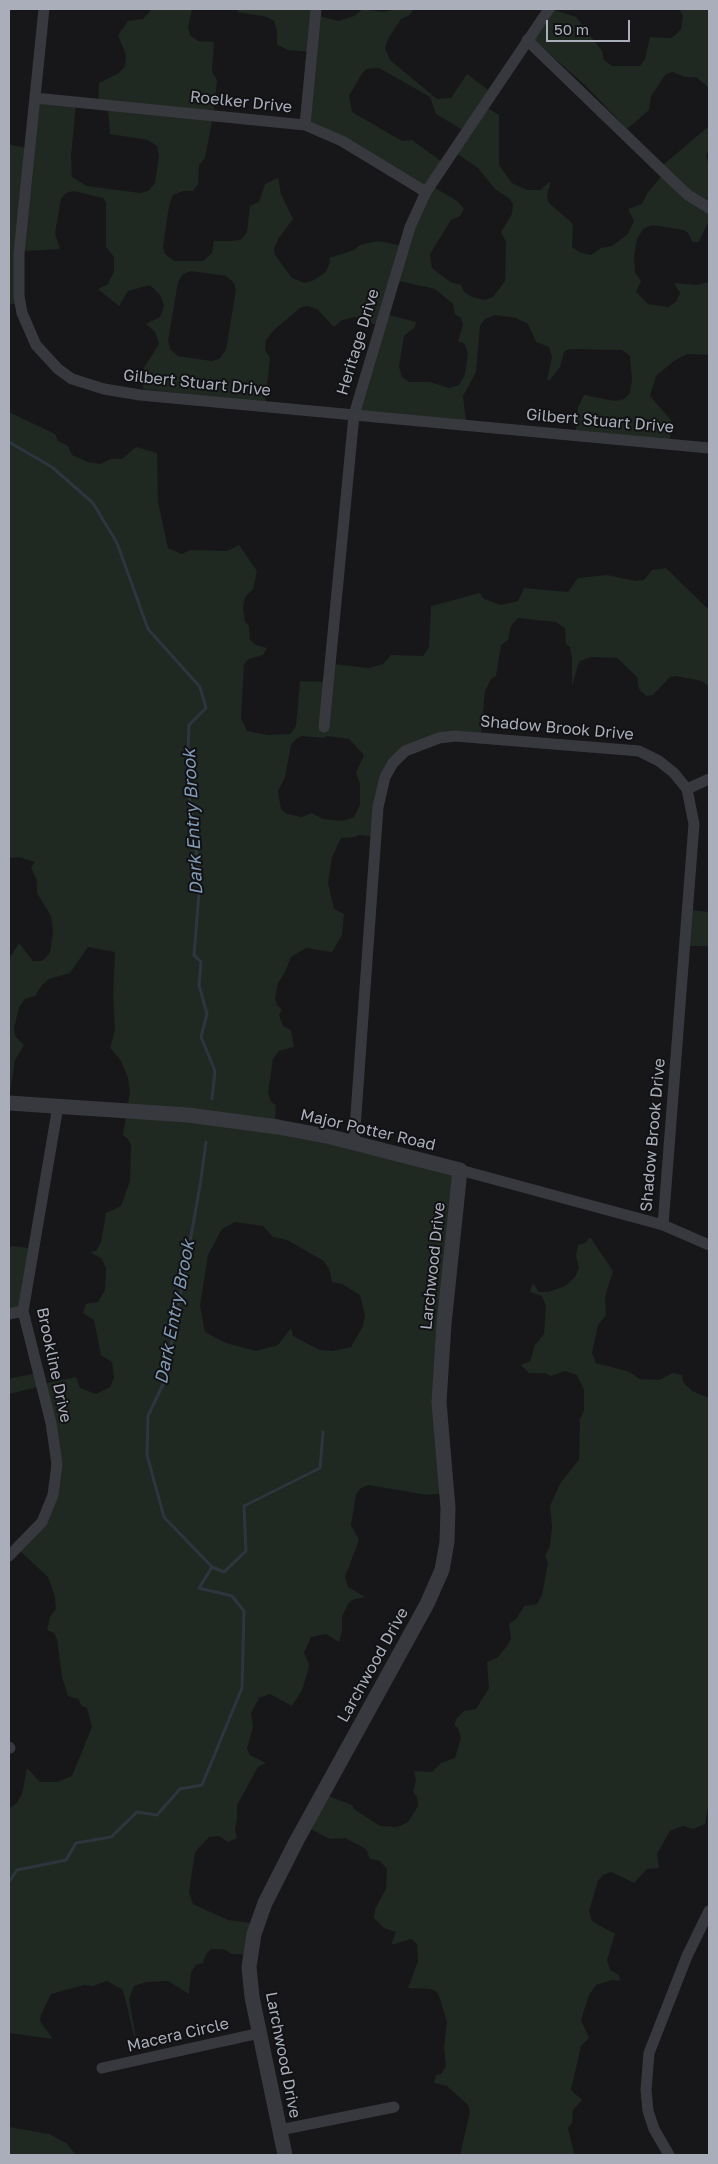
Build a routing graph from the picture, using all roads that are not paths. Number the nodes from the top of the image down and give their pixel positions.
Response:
1 (44, 9) edge
2 (316, 9) edge
3 (548, 9) edge
4 (528, 40) junction
5 (35, 98) junction
6 (304, 125) junction
7 (426, 192) junction
8 (709, 208) edge
9 (354, 415) junction
10 (709, 448) edge
11 (324, 727) dead end
12 (709, 779) edge
13 (687, 789) junction
14 (9, 1103) edge
15 (58, 1106) junction
16 (354, 1142) junction
17 (460, 1170) junction
18 (662, 1225) junction
19 (709, 1245) edge
20 (23, 1311) junction
21 (9, 1314) edge
22 (9, 1556) edge
23 (709, 1911) edge
24 (260, 2033) junction
25 (102, 2068) dead end
26 (394, 2107) dead end
27 (280, 2130) junction
28 (285, 2155) edge
29 (669, 2155) edge

1 - 5 street, Gilbert Stuart Drive
2 - 6 street
3 - 4 street, Heritage Drive
4 - 7 street, Heritage Drive
4 - 8 street
5 - 6 street, Roelker Drive
5 - 9 street, Gilbert Stuart Drive
6 - 7 street, Roelker Drive
7 - 9 street, Heritage Drive
9 - 10 street, Gilbert Stuart Drive
9 - 11 street, Heritage Drive
12 - 13 street
13 - 16 street, Shadow Brook Drive
13 - 18 street, Shadow Brook Drive
14 - 15 street, Major Potter Road
15 - 16 street, Major Potter Road
15 - 20 street, Brookline Drive
16 - 17 street, Major Potter Road
17 - 18 street, Major Potter Road
17 - 24 street, Larchwood Drive
18 - 19 street, Major Potter Road
20 - 21 street
20 - 22 street, Brookline Drive
23 - 29 street
24 - 25 street, Macera Circle
24 - 27 street, Larchwood Drive
26 - 27 street
27 - 28 street, Larchwood Drive

